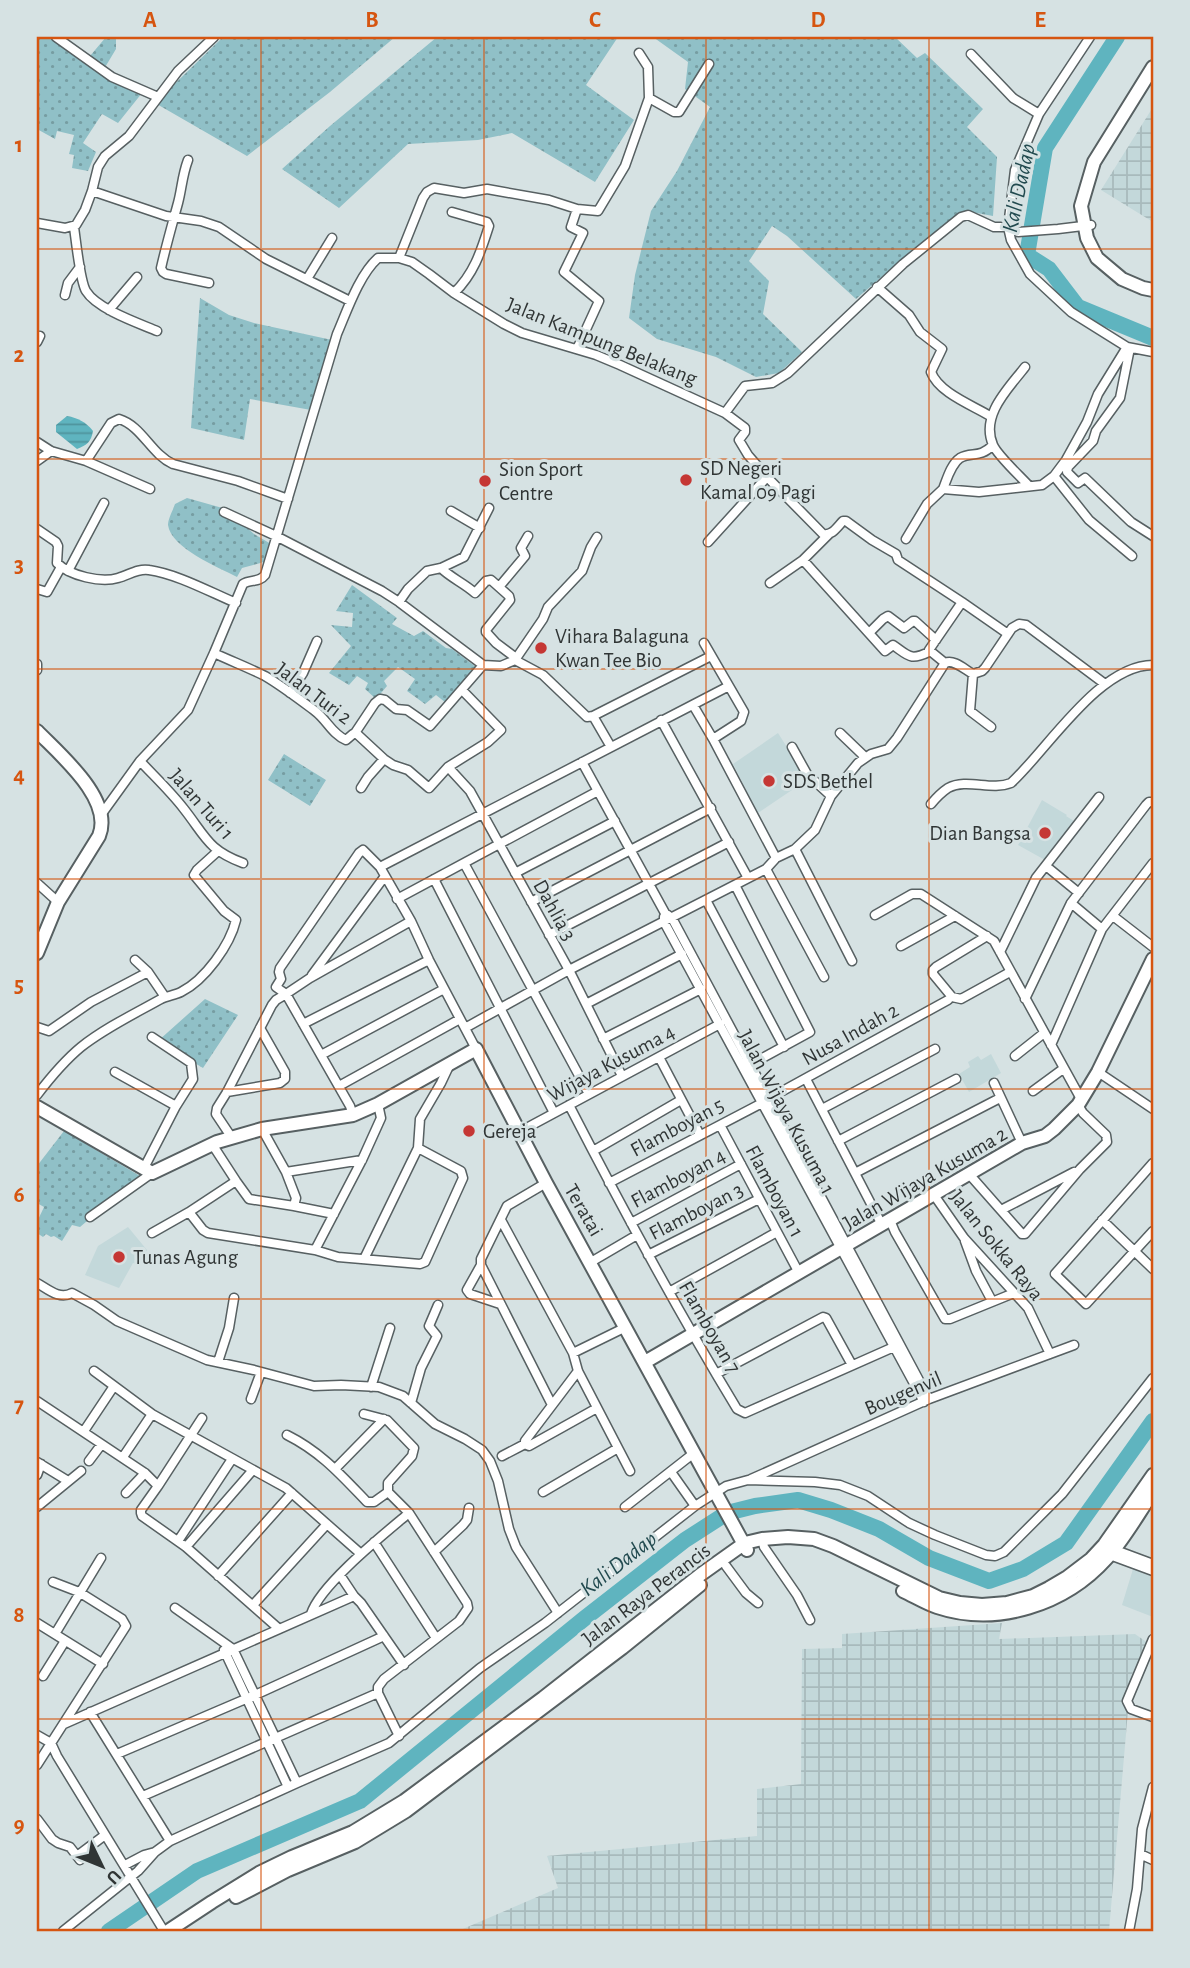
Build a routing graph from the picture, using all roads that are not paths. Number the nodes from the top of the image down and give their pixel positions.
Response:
1 (56, 37) edge
2 (74, 37) edge
3 (214, 37) edge
4 (1090, 37) edge
5 (68, 45) junction
6 (639, 53) dead end
7 (971, 54) dead end
8 (709, 64) dead end
9 (1153, 66) edge
10 (649, 98) junction
11 (156, 100) junction
12 (1039, 114) junction
13 (188, 160) dead end
14 (92, 191) junction
15 (578, 209) junction
16 (452, 212) dead end
17 (173, 218) junction
18 (37, 223) edge
19 (1087, 225) junction
20 (74, 227) junction
21 (1008, 227) junction
22 (332, 238) dead end
23 (399, 258) junction
24 (80, 267) junction
25 (137, 277) dead end
26 (307, 279) junction
27 (1153, 282) edge
28 (209, 284) dead end
29 (877, 287) junction
30 (1153, 290) edge
31 (454, 293) junction
32 (65, 295) dead end
33 (351, 301) junction
34 (109, 310) junction
35 (157, 331) dead end
36 (1128, 348) junction
37 (577, 349) junction
38 (1153, 352) edge
39 (1025, 367) dead end
40 (725, 413) junction
41 (990, 416) junction
42 (37, 442) edge
43 (993, 445) junction
44 (51, 451) junction
45 (37, 461) edge
46 (86, 461) junction
47 (767, 477) junction
48 (1054, 477) junction
49 (1029, 486) junction
50 (150, 488) dead end
51 (943, 489) junction
52 (288, 499) junction
53 (104, 503) dead end
54 (489, 508) dead end
55 (450, 511) dead end
56 (224, 512) dead end
57 (480, 528) junction
58 (37, 529) edge
59 (829, 534) junction
60 (276, 536) junction
61 (528, 536) dead end
62 (597, 537) dead end
63 (1153, 537) edge
64 (906, 539) dead end
65 (708, 542) dead end
66 (1132, 556) dead end
67 (803, 560) junction
68 (441, 568) junction
69 (65, 569) junction
70 (770, 583) dead end
71 (499, 587) junction
72 (37, 589) edge
73 (399, 602) junction
74 (962, 602) junction
75 (236, 603) junction
76 (869, 633) junction
77 (1008, 634) junction
78 (936, 640) junction
79 (317, 641) dead end
80 (704, 643) dead end
81 (929, 652) junction
82 (214, 653) junction
83 (711, 656) junction
84 (515, 659) junction
85 (945, 663) junction
86 (483, 665) junction
87 (1153, 665) edge
88 (973, 674) junction
89 (1105, 684) junction
90 (729, 686) junction
91 (462, 690) junction
92 (290, 693) junction
93 (693, 705) junction
94 (593, 716) junction
95 (661, 720) junction
96 (991, 726) dead end
97 (37, 731) edge
98 (355, 733) junction
99 (840, 733) dead end
100 (713, 739) junction
101 (611, 747) junction
102 (792, 747) dead end
103 (865, 757) junction
104 (384, 759) junction
105 (140, 761) junction
106 (582, 762) junction
107 (448, 767) junction
108 (361, 788) dead end
109 (598, 790) junction
110 (831, 796) junction
111 (1099, 797) dead end
112 (1153, 802) edge
113 (931, 803) dead end
114 (711, 808) junction
115 (482, 814) junction
116 (101, 815) junction
117 (615, 821) junction
118 (729, 842) junction
119 (499, 845) junction
120 (795, 849) junction
121 (218, 851) junction
122 (631, 851) junction
123 (776, 858) junction
124 (243, 863) dead end
125 (464, 863) junction
126 (1153, 863) edge
127 (1046, 866) junction
128 (380, 867) junction
129 (766, 869) junction
130 (515, 873) junction
131 (385, 876) junction
132 (748, 878) junction
133 (434, 879) junction
134 (37, 883) edge
135 (649, 884) junction
136 (735, 885) junction
137 (1079, 893) junction
138 (397, 899) junction
139 (706, 900) junction
140 (58, 902) junction
141 (531, 902) junction
142 (1072, 903) junction
143 (875, 915) dead end
144 (956, 916) junction
145 (1113, 916) junction
146 (667, 918) junction
147 (411, 921) junction
148 (1102, 929) junction
149 (549, 934) junction
150 (987, 936) junction
151 (901, 946) dead end
152 (1153, 947) edge
153 (1000, 952) junction
154 (37, 953) edge
155 (682, 954) junction
156 (1153, 959) edge
157 (135, 960) dead end
158 (429, 960) junction
159 (852, 961) dead end
160 (569, 970) junction
161 (148, 972) junction
162 (1010, 972) junction
163 (824, 977) dead end
164 (310, 978) junction
165 (444, 989) junction
166 (701, 989) junction
167 (533, 990) junction
168 (286, 994) junction
169 (164, 996) junction
170 (1025, 999) junction
171 (948, 1000) dead end
172 (586, 1004) junction
173 (500, 1009) junction
174 (460, 1019) junction
175 (303, 1024) junction
176 (720, 1024) junction
177 (37, 1027) edge
178 (260, 1028) junction
179 (465, 1028) junction
180 (1044, 1033) junction
181 (152, 1037) dead end
182 (603, 1039) junction
183 (1051, 1045) junction
184 (785, 1047) junction
185 (476, 1049) junction
186 (935, 1049) dead end
187 (321, 1055) junction
188 (1015, 1056) dead end
189 (659, 1057) junction
190 (450, 1063) junction
191 (747, 1067) junction
192 (1063, 1069) junction
193 (115, 1072) dead end
194 (1098, 1072) junction
195 (622, 1076) junction
196 (806, 1079) junction
197 (956, 1079) dead end
198 (994, 1083) dead end
199 (339, 1086) junction
200 (1033, 1091) dead end
201 (227, 1092) junction
202 (590, 1094) junction
203 (37, 1095) edge
204 (1000, 1098) junction
205 (681, 1100) junction
206 (765, 1101) junction
207 (1079, 1102) junction
208 (378, 1104) junction
209 (569, 1105) junction
210 (37, 1107) edge
211 (176, 1107) junction
212 (822, 1109) junction
213 (1153, 1109) edge
214 (554, 1113) junction
215 (353, 1115) junction
216 (720, 1125) junction
217 (262, 1129) junction
218 (519, 1132) junction
219 (700, 1135) junction
220 (232, 1138) junction
221 (838, 1141) junction
222 (1022, 1143) junction
223 (212, 1144) junction
224 (418, 1148) junction
225 (593, 1151) junction
226 (362, 1160) junction
227 (1153, 1163) edge
228 (741, 1164) junction
229 (1080, 1169) junction
230 (148, 1170) junction
231 (286, 1171) junction
232 (855, 1173) junction
233 (969, 1174) junction
234 (236, 1181) junction
235 (546, 1183) junction
236 (609, 1183) junction
237 (934, 1195) junction
238 (759, 1199) junction
239 (294, 1206) junction
240 (1001, 1210) junction
241 (190, 1212) junction
242 (334, 1214) junction
243 (90, 1217) dead end
244 (501, 1220) junction
245 (1102, 1220) junction
246 (631, 1223) junction
247 (886, 1223) junction
248 (1153, 1231) edge
249 (777, 1232) junction
250 (152, 1233) dead end
251 (637, 1235) junction
252 (964, 1238) junction
253 (844, 1247) junction
254 (314, 1250) junction
255 (1134, 1252) junction
256 (648, 1255) junction
257 (364, 1259) junction
258 (591, 1262) junction
259 (481, 1265) junction
260 (1153, 1269) edge
261 (799, 1273) junction
262 (37, 1283) edge
263 (669, 1292) junction
264 (1014, 1293) junction
265 (234, 1298) dead end
266 (992, 1301) junction
267 (500, 1304) junction
268 (438, 1305) dead end
269 (625, 1326) junction
270 (390, 1328) dead end
271 (692, 1334) junction
272 (897, 1345) junction
273 (1074, 1345) dead end
274 (573, 1353) junction
275 (1050, 1354) junction
276 (218, 1362) junction
277 (645, 1362) junction
278 (852, 1365) junction
279 (94, 1371) dead end
280 (578, 1371) junction
281 (261, 1372) junction
282 (716, 1374) junction
283 (1153, 1378) edge
284 (114, 1386) junction
285 (371, 1387) junction
286 (251, 1399) dead end
287 (927, 1400) junction
288 (37, 1401) edge
289 (411, 1403) junction
290 (552, 1405) junction
291 (597, 1408) junction
292 (152, 1414) junction
293 (364, 1414) dead end
294 (202, 1418) dead end
295 (384, 1419) junction
296 (84, 1431) junction
297 (287, 1435) dead end
298 (191, 1436) junction
299 (525, 1444) junction
300 (101, 1445) junction
301 (618, 1448) junction
302 (694, 1453) junction
303 (502, 1456) dead end
304 (123, 1457) junction
305 (232, 1459) junction
306 (89, 1461) dead end
307 (39, 1463) edge
308 (335, 1469) junction
309 (80, 1471) dead end
310 (253, 1471) junction
311 (630, 1471) dead end
312 (671, 1472) junction
313 (145, 1473) junction
314 (37, 1475) edge
315 (1153, 1475) edge
316 (748, 1480) junction
317 (68, 1481) junction
318 (158, 1486) junction
319 (388, 1492) junction
320 (543, 1492) dead end
321 (1153, 1492) edge
322 (126, 1493) dead end
323 (292, 1493) junction
324 (718, 1495) junction
325 (695, 1506) junction
326 (37, 1507) edge
327 (625, 1507) dead end
328 (469, 1508) dead end
329 (409, 1513) junction
330 (327, 1524) junction
331 (178, 1541) junction
332 (374, 1542) junction
333 (763, 1543) junction
334 (745, 1544) junction
335 (186, 1547) junction
336 (1107, 1550) junction
337 (434, 1552) junction
338 (361, 1554) junction
339 (101, 1558) dead end
340 (1139, 1562) junction
341 (1153, 1564) edge
342 (726, 1566) junction
343 (1153, 1571) edge
344 (340, 1575) junction
345 (218, 1576) junction
346 (53, 1582) dead end
347 (79, 1592) junction
348 (354, 1596) junction
349 (758, 1603) dead end
350 (253, 1605) junction
351 (175, 1608) dead end
352 (311, 1614) junction
353 (558, 1614) junction
354 (810, 1620) dead end
355 (37, 1623) edge
356 (278, 1628) junction
357 (55, 1634) junction
358 (384, 1636) junction
359 (436, 1638) junction
360 (1153, 1639) edge
361 (65, 1641) junction
362 (227, 1649) junction
363 (103, 1664) junction
364 (404, 1665) junction
365 (43, 1676) dead end
366 (378, 1693) junction
367 (251, 1696) junction
368 (90, 1712) junction
369 (1153, 1717) edge
370 (65, 1724) junction
371 (37, 1735) edge
372 (399, 1736) junction
373 (271, 1740) junction
374 (51, 1743) junction
375 (37, 1747) edge
376 (45, 1752) junction
377 (117, 1754) junction
378 (57, 1756) junction
379 (37, 1765) edge
380 (292, 1785) junction
381 (1153, 1787) edge
382 (144, 1796) junction
383 (37, 1819) edge
384 (105, 1835) junction
385 (170, 1841) junction
386 (155, 1852) junction
387 (1140, 1854) junction
388 (1153, 1860) edge
389 (130, 1874) junction
390 (164, 1929) edge
391 (63, 1931) edge
392 (182, 1931) edge
393 (1129, 1931) edge

1 - 5 street
2 - 5 street
3 - 11 street
4 - 12 street
5 - 11 street
6 - 10 street
7 - 12 street
8 - 10 street
9 - 19 street
10 - 15 street
11 - 14 street
12 - 21 street
13 - 17 street
14 - 17 street
14 - 20 street
15 - 23 street
15 - 37 street
16 - 31 street
17 - 26 street
17 - 28 street
18 - 20 street
19 - 21 street
19 - 27 street
19 - 30 street
20 - 24 street
21 - 29 street
21 - 36 street
22 - 26 street
23 - 31 street, Jalan Kampung Belakang
23 - 33 street
24 - 32 street
24 - 34 street
25 - 34 street
26 - 33 street
29 - 40 street
29 - 41 street
31 - 37 street, Jalan Kampung Belakang
33 - 52 street
34 - 35 street
36 - 38 street
36 - 48 street
36 - 63 street
37 - 40 street, Jalan Kampung Belakang
39 - 41 street
40 - 47 street
41 - 43 street
42 - 44 street
43 - 49 street
43 - 51 street
44 - 45 street
44 - 46 street
46 - 50 street
46 - 52 street
47 - 59 street
47 - 65 street
48 - 49 street
48 - 66 street
49 - 51 street
51 - 64 street
52 - 60 street
53 - 69 street
54 - 57 street
55 - 57 street
56 - 60 street
57 - 68 street
58 - 69 street
59 - 67 street
59 - 74 street
60 - 73 street
60 - 75 street
61 - 71 street
62 - 84 street
67 - 70 street
67 - 76 street
68 - 71 street
68 - 73 street
69 - 72 street
69 - 75 street
71 - 84 street
73 - 86 street
74 - 77 street
74 - 78 street
75 - 82 street
76 - 78 street
76 - 81 street
77 - 88 street
77 - 89 street
78 - 81 street
79 - 92 street
80 - 83 street
81 - 85 street
82 - 92 street, Jalan Turi 2
82 - 105 street
83 - 90 street
83 - 94 street
84 - 86 street
84 - 94 street
85 - 88 street
85 - 103 street
86 - 91 street
87 - 89 street
88 - 96 street
89 - 113 street
90 - 93 street
90 - 100 street
91 - 98 street
91 - 107 street
92 - 98 street, Jalan Turi 2
93 - 95 street
93 - 100 street
94 - 101 street
95 - 101 street
95 - 114 street
97 - 116 street
98 - 104 street, Jalan Turi 2
99 - 103 street
100 - 123 street
101 - 106 street
102 - 110 street
103 - 110 street
104 - 107 street, Jalan Turi 2
104 - 108 street
105 - 116 street
105 - 121 street, Jalan Turi 1
106 - 109 street, Jalan Wijaya Kusuma 1
106 - 115 street
107 - 115 street, Dahlia 3
109 - 117 street, Jalan Wijaya Kusuma 1
109 - 119 street
110 - 120 street
111 - 127 street
112 - 137 street
114 - 118 street
114 - 122 street
115 - 119 street, Dahlia 3
115 - 128 street
116 - 140 street
117 - 122 street, Jalan Wijaya Kusuma 1
117 - 130 street
118 - 132 street
118 - 135 street
119 - 125 street
119 - 130 street, Dahlia 3
120 - 123 street
120 - 159 street
121 - 124 street, Jalan Turi 1
121 - 169 street
122 - 135 street, Jalan Wijaya Kusuma 1
122 - 141 street
123 - 129 street
125 - 133 street
125 - 167 street
126 - 145 street
127 - 137 street
127 - 153 street
128 - 131 street, Teratai
128 - 168 street
129 - 132 street
129 - 163 street
130 - 141 street, Dahlia 3
131 - 138 street, Teratai
131 - 164 street
132 - 136 street
133 - 138 street
133 - 173 street
134 - 140 street
135 - 146 street, Jalan Wijaya Kusuma 1
135 - 149 street
136 - 139 street
136 - 184 street
137 - 142 street
138 - 147 street, Teratai
139 - 146 street
139 - 184 street
140 - 154 street
141 - 149 street, Dahlia 3
142 - 148 street
142 - 170 street
143 - 144 street
144 - 150 street
144 - 151 street
145 - 148 street
145 - 152 street
146 - 155 street, Jalan Wijaya Kusuma 1
146 - 160 street
146 - 191 street, Jalan Wijaya Kusuma 1
147 - 158 street, Teratai
147 - 164 street
148 - 183 street
149 - 160 street, Dahlia 3
150 - 153 street
150 - 162 street
153 - 162 street
155 - 166 street, Jalan Wijaya Kusuma 1
155 - 172 street
156 - 194 street, Jalan Wijaya Kusuma 2
157 - 161 street
158 - 165 street, Teratai
158 - 175 street
160 - 167 street
160 - 172 street, Dahlia 3
161 - 169 street
161 - 177 street
162 - 170 street
164 - 168 street
165 - 174 street, Teratai
165 - 187 street
166 - 176 street, Jalan Wijaya Kusuma 1
166 - 182 street
167 - 173 street
167 - 202 street
168 - 175 street
168 - 178 street
169 - 203 street
170 - 180 street
171 - 196 street, Nusa Indah 2
172 - 182 street, Dahlia 3
173 - 179 street
173 - 214 street
174 - 179 street, Teratai
174 - 199 street
175 - 187 street
176 - 189 street, Wijaya Kusuma 4
176 - 191 street, Jalan Wijaya Kusuma 1
178 - 201 street
178 - 201 street
179 - 185 street, Teratai
180 - 183 street
180 - 188 street
181 - 211 street
182 - 195 street, Dahlia 3
183 - 192 street
184 - 191 street
185 - 190 street
185 - 218 street, Teratai
186 - 212 street
187 - 199 street
189 - 195 street, Wijaya Kusuma 4
189 - 205 street
190 - 208 street
190 - 224 street
191 - 206 street, Jalan Wijaya Kusuma 1
192 - 200 street
192 - 207 street
193 - 211 street
194 - 207 street, Jalan Wijaya Kusuma 2
194 - 213 street
195 - 202 street, Wijaya Kusuma 4
196 - 206 street, Nusa Indah 2
196 - 212 street
197 - 221 street
198 - 204 street
199 - 215 street
201 - 220 street
202 - 209 street, Wijaya Kusuma 4
204 - 222 street
204 - 232 street
205 - 219 street
205 - 225 street
206 - 216 street, Flamboyan 5
206 - 253 street, Jalan Wijaya Kusuma 1
207 - 222 street, Jalan Wijaya Kusuma 2
207 - 229 street
208 - 215 street
208 - 226 street
209 - 214 street, Wijaya Kusuma 4
209 - 225 street, Flamboyan 7
210 - 230 street
211 - 230 street
212 - 221 street
214 - 218 street, Wijaya Kusuma 4
215 - 217 street
216 - 219 street, Flamboyan 5
216 - 228 street, Flamboyan 1
217 - 220 street
217 - 231 street
218 - 235 street, Teratai
219 - 236 street, Flamboyan 5
220 - 223 street
221 - 232 street
222 - 233 street, Jalan Wijaya Kusuma 2
223 - 230 street
223 - 234 street
224 - 257 street
224 - 257 street
225 - 236 street, Flamboyan 7
226 - 231 street
226 - 242 street
227 - 245 street
228 - 238 street, Flamboyan 1
228 - 246 street, Flamboyan 4
229 - 240 street
229 - 240 street
230 - 243 street
231 - 239 street
232 - 247 street
233 - 237 street, Jalan Wijaya Kusuma 2
233 - 240 street
234 - 239 street
234 - 241 street
235 - 244 street
235 - 258 street, Teratai
236 - 246 street, Flamboyan 7
237 - 247 street, Jalan Wijaya Kusuma 2
237 - 252 street, Jalan Sokka Raya
238 - 249 street, Flamboyan 1
238 - 256 street, Flamboyan 3
239 - 242 street
241 - 250 street
241 - 254 street
242 - 254 street
244 - 259 street
244 - 274 street
245 - 255 street
245 - 255 street
246 - 251 street, Flamboyan 7
247 - 253 street, Jalan Wijaya Kusuma 2
247 - 266 street
248 - 255 street
249 - 261 street, Flamboyan 1
249 - 263 street
251 - 256 street, Flamboyan 7
251 - 258 street
252 - 264 street, Jalan Sokka Raya
252 - 266 street
253 - 261 street, Jalan Wijaya Kusuma 2
253 - 272 street, Jalan Wijaya Kusuma 1
254 - 257 street
255 - 260 street
256 - 263 street, Flamboyan 7
258 - 269 street, Teratai
259 - 267 street
259 - 267 street
261 - 271 street, Jalan Wijaya Kusuma 2
262 - 276 street
263 - 271 street, Flamboyan 7
264 - 266 street
264 - 275 street, Jalan Sokka Raya
265 - 276 street
267 - 290 street
268 - 289 street
269 - 274 street
269 - 277 street, Teratai
270 - 285 street
271 - 277 street, Jalan Wijaya Kusuma 2
271 - 282 street, Flamboyan 7
272 - 278 street, Flamboyan 7
272 - 287 street, Jalan Wijaya Kusuma 1
273 - 275 street, Bougenvil
274 - 280 street
275 - 287 street, Bougenvil
276 - 281 street
277 - 302 street, Teratai
278 - 282 street, Flamboyan 7
278 - 282 street
279 - 284 street
280 - 290 street
280 - 291 street
281 - 285 street
281 - 286 street
283 - 316 street
284 - 292 street
284 - 296 street
285 - 289 street
287 - 316 street, Bougenvil
288 - 296 street
289 - 353 street
290 - 299 street
291 - 299 street
291 - 301 street
292 - 298 street
292 - 304 street
293 - 295 street
294 - 298 street
295 - 308 street
295 - 319 street
296 - 300 street
297 - 308 street
298 - 305 street
298 - 318 street
299 - 303 street
300 - 304 street
300 - 306 street
301 - 311 street
301 - 320 street
302 - 312 street
302 - 324 street, Teratai
304 - 313 street
305 - 310 street
305 - 331 street
307 - 314 street
307 - 317 street
308 - 319 street
309 - 317 street
310 - 323 street
310 - 335 street
312 - 325 street
312 - 327 street
313 - 318 street
313 - 322 street
315 - 336 street, Jalan Raya Perancis
316 - 324 street, Bougenvil
317 - 326 street
318 - 331 street
319 - 329 street
321 - 336 street, Jalan Raya Perancis
323 - 330 street
323 - 345 street
324 - 325 street, Bougenvil
324 - 334 street, Teratai
325 - 353 street, Bougenvil
328 - 337 street
329 - 332 street
329 - 337 street
330 - 338 street
330 - 350 street
331 - 335 street
332 - 338 street
332 - 359 street
333 - 334 street, Jalan Raya Perancis
333 - 336 street, Jalan Raya Perancis
333 - 354 street
334 - 342 street, Jalan Raya Perancis
334 - 390 street, Jalan Raya Perancis
335 - 345 street
336 - 340 street
337 - 359 street
338 - 344 street
339 - 347 street
340 - 341 street
340 - 343 street
342 - 349 street
342 - 392 street, Jalan Raya Perancis
344 - 348 street
344 - 352 street
345 - 350 street
346 - 347 street
347 - 357 street
347 - 363 street
348 - 352 street
348 - 358 street
350 - 356 street
351 - 362 street
352 - 356 street
353 - 372 street, Bougenvil
355 - 357 street
356 - 362 street
357 - 361 street
358 - 364 street
358 - 367 street
359 - 364 street
360 - 369 street
361 - 363 street
361 - 365 street
362 - 367 street
362 - 368 street
363 - 370 street
364 - 366 street
366 - 372 street
366 - 373 street
367 - 373 street
367 - 377 street
368 - 370 street
368 - 377 street
370 - 374 street
371 - 374 street
372 - 380 street, Bougenvil
373 - 380 street
373 - 382 street
374 - 376 street
374 - 378 street
375 - 376 street
376 - 378 street
376 - 379 street
377 - 382 street
378 - 384 street
380 - 385 street, Bougenvil
381 - 387 street
382 - 385 street
383 - 384 street
384 - 389 street
385 - 386 street, Bougenvil
386 - 389 street
386 - 389 street
387 - 388 street
387 - 393 street
389 - 390 street
389 - 391 street

